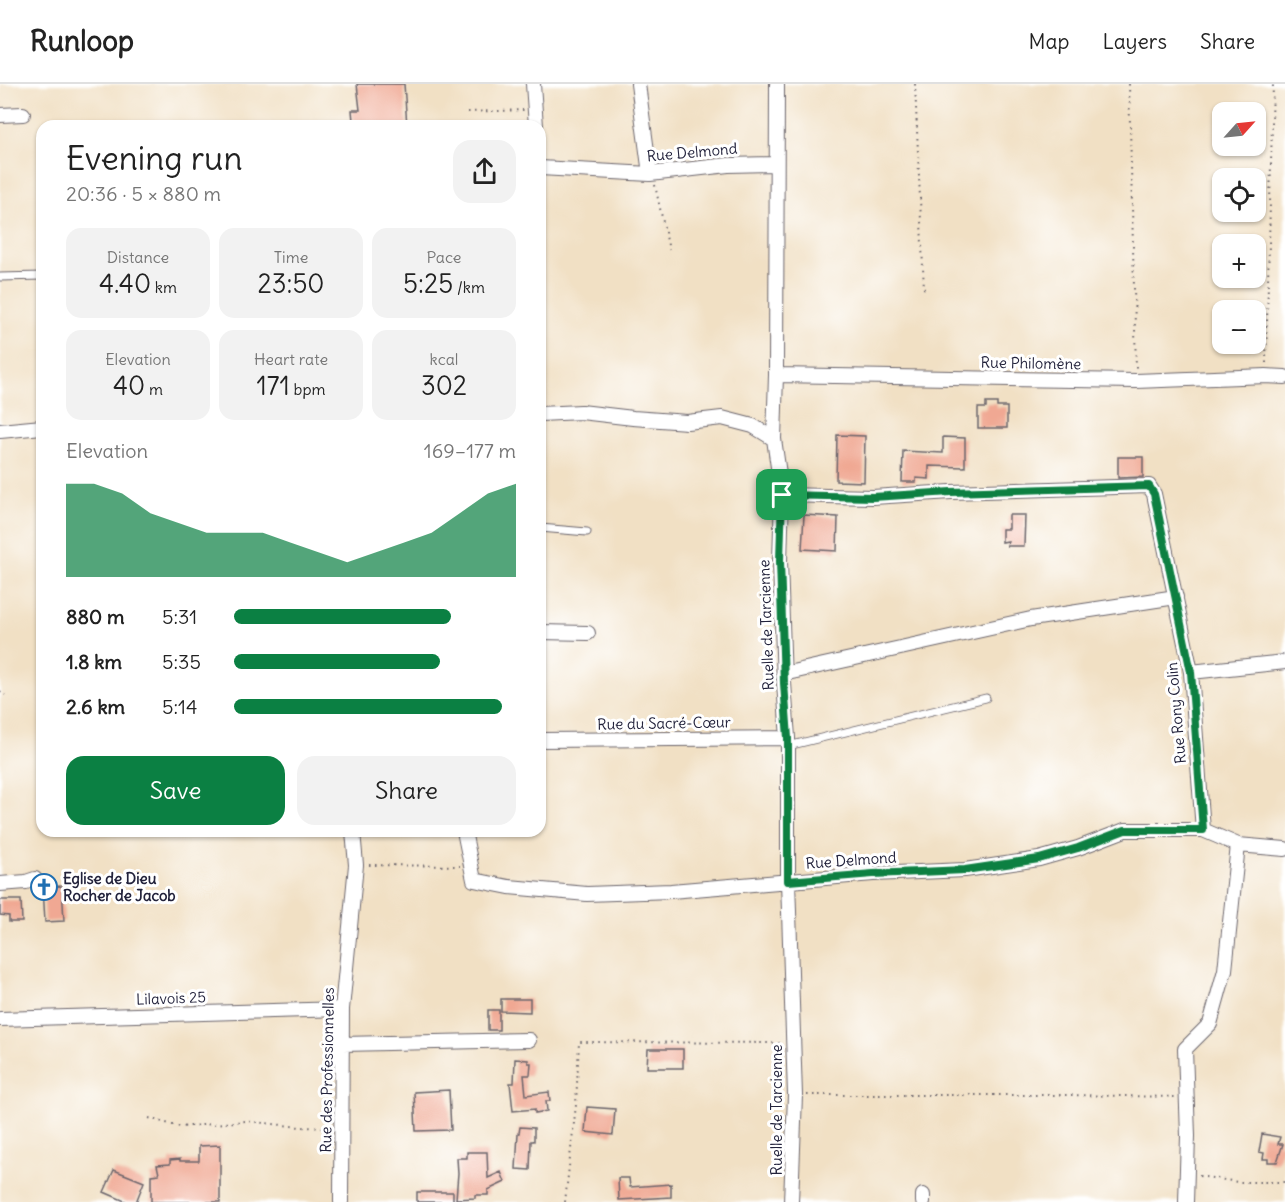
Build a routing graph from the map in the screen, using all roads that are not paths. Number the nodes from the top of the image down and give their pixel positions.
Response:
1 (533, 84) edge
2 (638, 84) edge
3 (777, 84) edge
4 (23, 114) dead end
5 (0, 115) edge
6 (536, 120) edge
7 (776, 164) junction
8 (546, 168) edge
9 (652, 173) junction
10 (36, 276) edge
11 (0, 277) edge
12 (776, 375) junction
13 (1285, 377) edge
14 (546, 414) edge
15 (36, 428) edge
16 (0, 431) edge
17 (774, 439) junction
18 (782, 495) junction
19 (546, 529) edge
20 (587, 532) dead end
21 (1176, 597) junction
22 (546, 632) edge
23 (588, 633) dead end
24 (1285, 662) edge
25 (1191, 672) junction
26 (783, 674) junction
27 (986, 698) dead end
28 (546, 740) edge
29 (788, 742) junction
30 (1203, 830) junction
31 (354, 837) edge
32 (465, 837) edge
33 (1238, 845) junction
34 (1285, 849) edge
35 (35, 879) dead end
36 (788, 881) junction
37 (0, 884) edge
38 (342, 1010) junction
39 (0, 1019) edge
40 (529, 1040) dead end
41 (342, 1044) junction
42 (341, 1202) edge
43 (791, 1202) edge
44 (1186, 1202) edge

1 - 6 street
2 - 9 street
3 - 7 street, Ruelle de Tarcienne
4 - 5 street
7 - 9 street, Rue Delmond
7 - 12 street, Ruelle de Tarcienne
8 - 9 street, Rue Delmond
10 - 11 lane
12 - 13 street, Rue Philomène
12 - 17 street, Ruelle de Tarcienne
14 - 17 street
15 - 16 street
17 - 18 street, Ruelle de Tarcienne
18 - 21 street, Rue Rony Colin
18 - 26 street, Ruelle de Tarcienne
19 - 20 lane
21 - 25 street, Rue Rony Colin
21 - 26 street
22 - 23 street
24 - 25 street
25 - 30 street, Rue Rony Colin
26 - 29 street, Ruelle de Tarcienne
27 - 29 lane, Rue du Sacré-Cœur
28 - 29 street, Rue du Sacré-Cœur
29 - 36 street, Ruelle de Tarcienne
30 - 33 street
30 - 36 street, Rue Delmond
31 - 38 street, Rue des Professionnelles
32 - 36 street, Rue Delmond
33 - 34 street
33 - 44 street
35 - 37 street
36 - 43 street, Ruelle de Tarcienne
38 - 39 street, Lilavois 25
38 - 41 street, Rue des Professionnelles
40 - 41 street
41 - 42 street, Rue des Professionnelles

